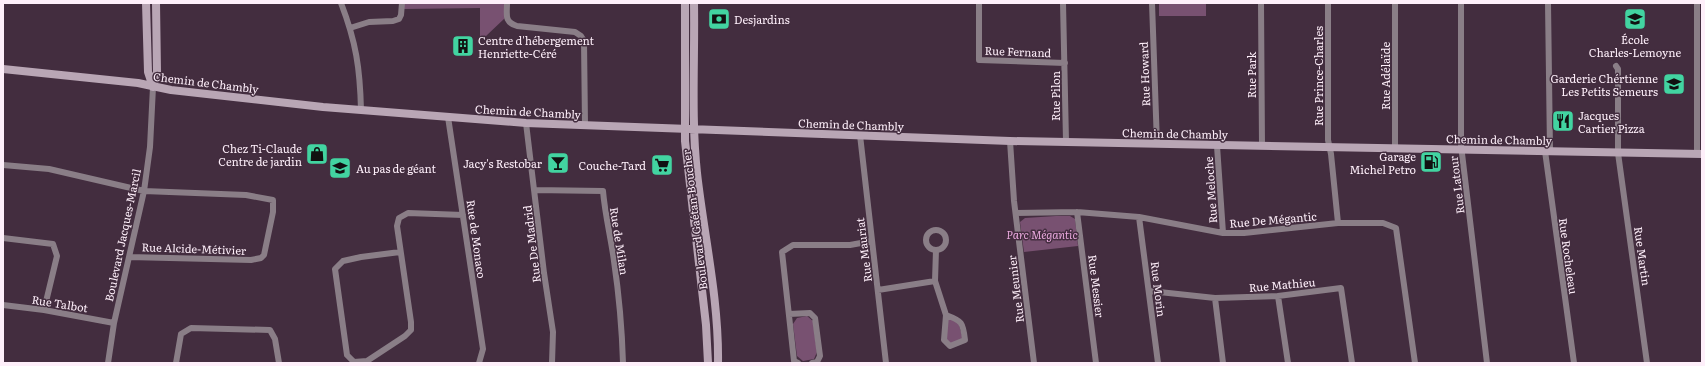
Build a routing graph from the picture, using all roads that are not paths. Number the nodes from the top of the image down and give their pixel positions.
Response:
1 (146, 3) edge
2 (156, 3) edge
3 (340, 3) edge
4 (402, 3) edge
5 (507, 3) edge
6 (684, 3) edge
7 (694, 3) edge
8 (980, 3) edge
9 (1063, 3) edge
10 (1152, 3) edge
11 (1261, 3) edge
12 (1328, 3) edge
13 (1395, 3) edge
14 (1461, 3) edge
15 (1548, 3) edge
16 (1697, 3) edge
17 (350, 28) junction
18 (1065, 63) junction
19 (1616, 66) dead end
20 (3, 69) edge
21 (153, 87) junction
22 (361, 110) junction
23 (448, 117) junction
24 (526, 123) junction
25 (585, 125) junction
26 (685, 129) junction
27 (695, 130) junction
28 (860, 135) junction
29 (1010, 141) junction
30 (1066, 141) junction
31 (1157, 144) junction
32 (1217, 146) junction
33 (1262, 146) junction
34 (1330, 148) junction
35 (1395, 149) junction
36 (1462, 150) junction
37 (1547, 151) junction
38 (1618, 152) junction
39 (1699, 154) edge
40 (3, 165) edge
41 (534, 190) junction
42 (144, 191) junction
43 (1077, 212) junction
44 (1016, 213) junction
45 (463, 215) junction
46 (1139, 217) junction
47 (1338, 223) junction
48 (1223, 234) junction
49 (3, 238) edge
50 (872, 241) junction
51 (936, 250) dead end
52 (400, 252) junction
53 (129, 256) junction
54 (935, 281) junction
55 (878, 290) junction
56 (1150, 291) junction
57 (1278, 296) junction
58 (1215, 298) junction
59 (3, 305) edge
60 (44, 310) junction
61 (789, 314) junction
62 (946, 315) junction
63 (114, 323) junction
64 (108, 363) edge
65 (176, 363) edge
66 (279, 363) edge
67 (479, 363) edge
68 (552, 363) edge
69 (623, 363) edge
70 (708, 363) edge
71 (718, 363) edge
72 (798, 363) edge
73 (812, 363) edge
74 (886, 363) edge
75 (1034, 363) edge
76 (1096, 363) edge
77 (1158, 363) edge
78 (1222, 363) edge
79 (1288, 363) edge
80 (1352, 363) edge
81 (1415, 363) edge
82 (1486, 363) edge
83 (1574, 363) edge
84 (1647, 363) edge

1 - 21 street, Boulevard Jacques-Marcil
2 - 21 street, Boulevard Jacques-Marcil
3 - 17 street
4 - 17 street
5 - 25 street
6 - 26 street, Boulevard Gaétan-Boucher
7 - 27 street, Boulevard Gaétan-Boucher
8 - 18 street, Rue Fernand
9 - 18 street, Rue Pilon
10 - 31 street, Rue Howard
11 - 33 street, Rue Park
12 - 34 street, Rue Prince-Charles
13 - 35 street, Rue Adélaïde
14 - 36 street, Rue Latour
15 - 37 street, Rue Rocheleau
16 - 39 street
17 - 22 street
18 - 30 street, Rue Pilon
19 - 38 street, Rue Martin
20 - 21 street, Chemin de Chambly
21 - 22 street, Chemin de Chambly
21 - 42 street, Boulevard Jacques-Marcil
22 - 23 street, Chemin de Chambly
23 - 24 street, Chemin de Chambly
23 - 45 street, Rue de Monaco
24 - 25 street, Chemin de Chambly
24 - 41 street, Rue De Madrid
25 - 26 street, Chemin de Chambly
26 - 27 street, Chemin de Chambly
26 - 70 street, Boulevard Gaétan-Boucher
27 - 28 street, Chemin de Chambly
27 - 71 street, Boulevard Gaétan-Boucher
28 - 29 street, Chemin de Chambly
28 - 50 street, Rue Mauriat
29 - 30 street, Chemin de Chambly
29 - 44 street, Rue Meunier
30 - 31 street, Chemin de Chambly
31 - 32 street, Chemin de Chambly
32 - 33 street, Chemin de Chambly
32 - 48 street, Rue Meloche
33 - 34 street, Chemin de Chambly
34 - 35 street, Chemin de Chambly
34 - 47 street, Rue Prince-Charles
35 - 36 street, Chemin de Chambly
36 - 37 street, Chemin de Chambly
36 - 82 street, Rue Latour
37 - 38 street, Chemin de Chambly
37 - 83 street, Rue Rocheleau
38 - 39 street, Chemin de Chambly
38 - 84 street, Rue Martin
40 - 42 street
41 - 68 street, Rue De Madrid
41 - 69 street, Rue de Milan
42 - 53 street, Boulevard Jacques-Marcil
42 - 53 street, Rue Alcide-Métivier
43 - 44 street, Rue De Mégantic
43 - 46 street, Rue De Mégantic
43 - 76 street, Rue Messier
44 - 75 street, Rue Meunier
45 - 52 street
45 - 67 street, Rue de Monaco
46 - 48 street, Rue De Mégantic
46 - 56 street, Rue Morin
47 - 48 street, Rue De Mégantic
47 - 81 street, Rue De Mégantic
49 - 60 street
50 - 55 street, Rue Mauriat
50 - 61 street
51 - 54 street
52 - 52 street
53 - 63 street, Boulevard Jacques-Marcil
54 - 55 street
54 - 62 street
55 - 74 street, Rue Mauriat
56 - 58 street, Rue Mathieu
56 - 77 street, Rue Morin
57 - 58 street, Rue Mathieu
57 - 79 street
57 - 80 street, Rue Mathieu
58 - 78 street
59 - 60 street, Rue Talbot
60 - 63 street, Rue Talbot
61 - 72 street
61 - 73 street
62 - 62 street
63 - 64 street, Boulevard Jacques-Marcil
65 - 66 street

